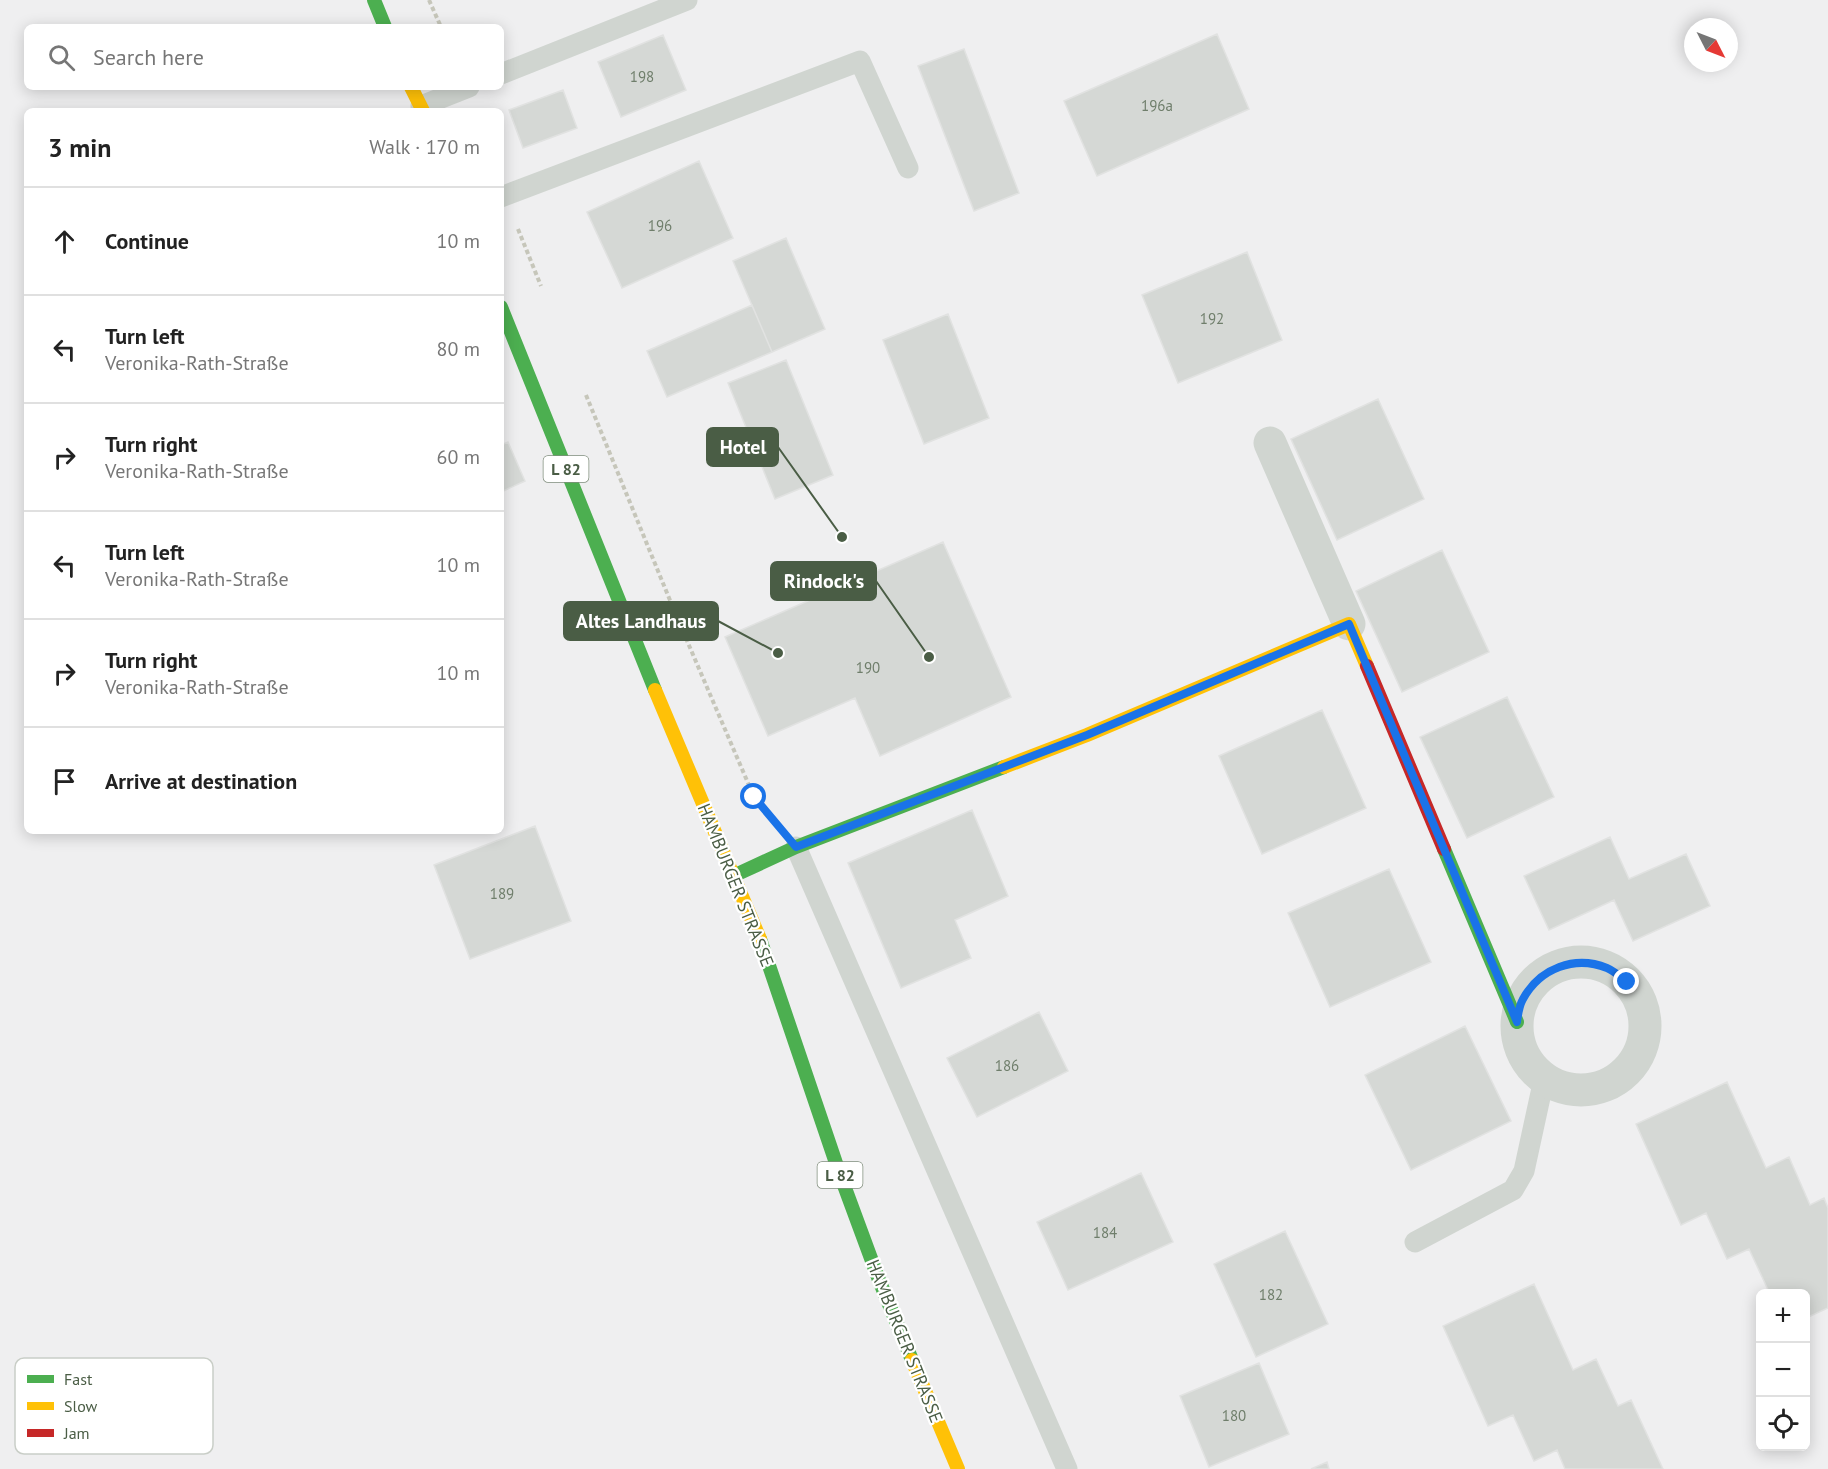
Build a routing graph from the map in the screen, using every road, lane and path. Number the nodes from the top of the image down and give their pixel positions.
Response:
1 (374, 0) edge
2 (429, 0) edge
3 (687, 0) edge
4 (384, 24) edge
5 (440, 24) edge
6 (504, 73) edge
7 (412, 90) edge
8 (463, 90) edge
9 (422, 108) edge
10 (424, 108) edge
11 (908, 168) dead end
12 (504, 197) edge
13 (504, 199) edge
14 (545, 295) dead end
15 (504, 315) edge
16 (586, 395) dead end
17 (1270, 443) dead end
18 (1349, 624) junction
19 (796, 847) junction
20 (733, 876) junction
21 (1517, 1022) junction
22 (1544, 1079) junction
23 (1415, 1242) dead end
24 (958, 1469) edge
25 (1067, 1469) edge

1 - 4 main road
2 - 5 path
3 - 6 lane
7 - 9 main road
8 - 10 lane
11 - 12 lane
13 - 14 path
15 - 20 main road, HAMBURGER STRASSE / L 82
16 - 19 path
17 - 18 street
18 - 19 main road
18 - 21 main road
19 - 20 main road
19 - 25 lane
20 - 24 main road, HAMBURGER STRASSE / L 82
21 - 22 street
21 - 22 street
22 - 23 lane

